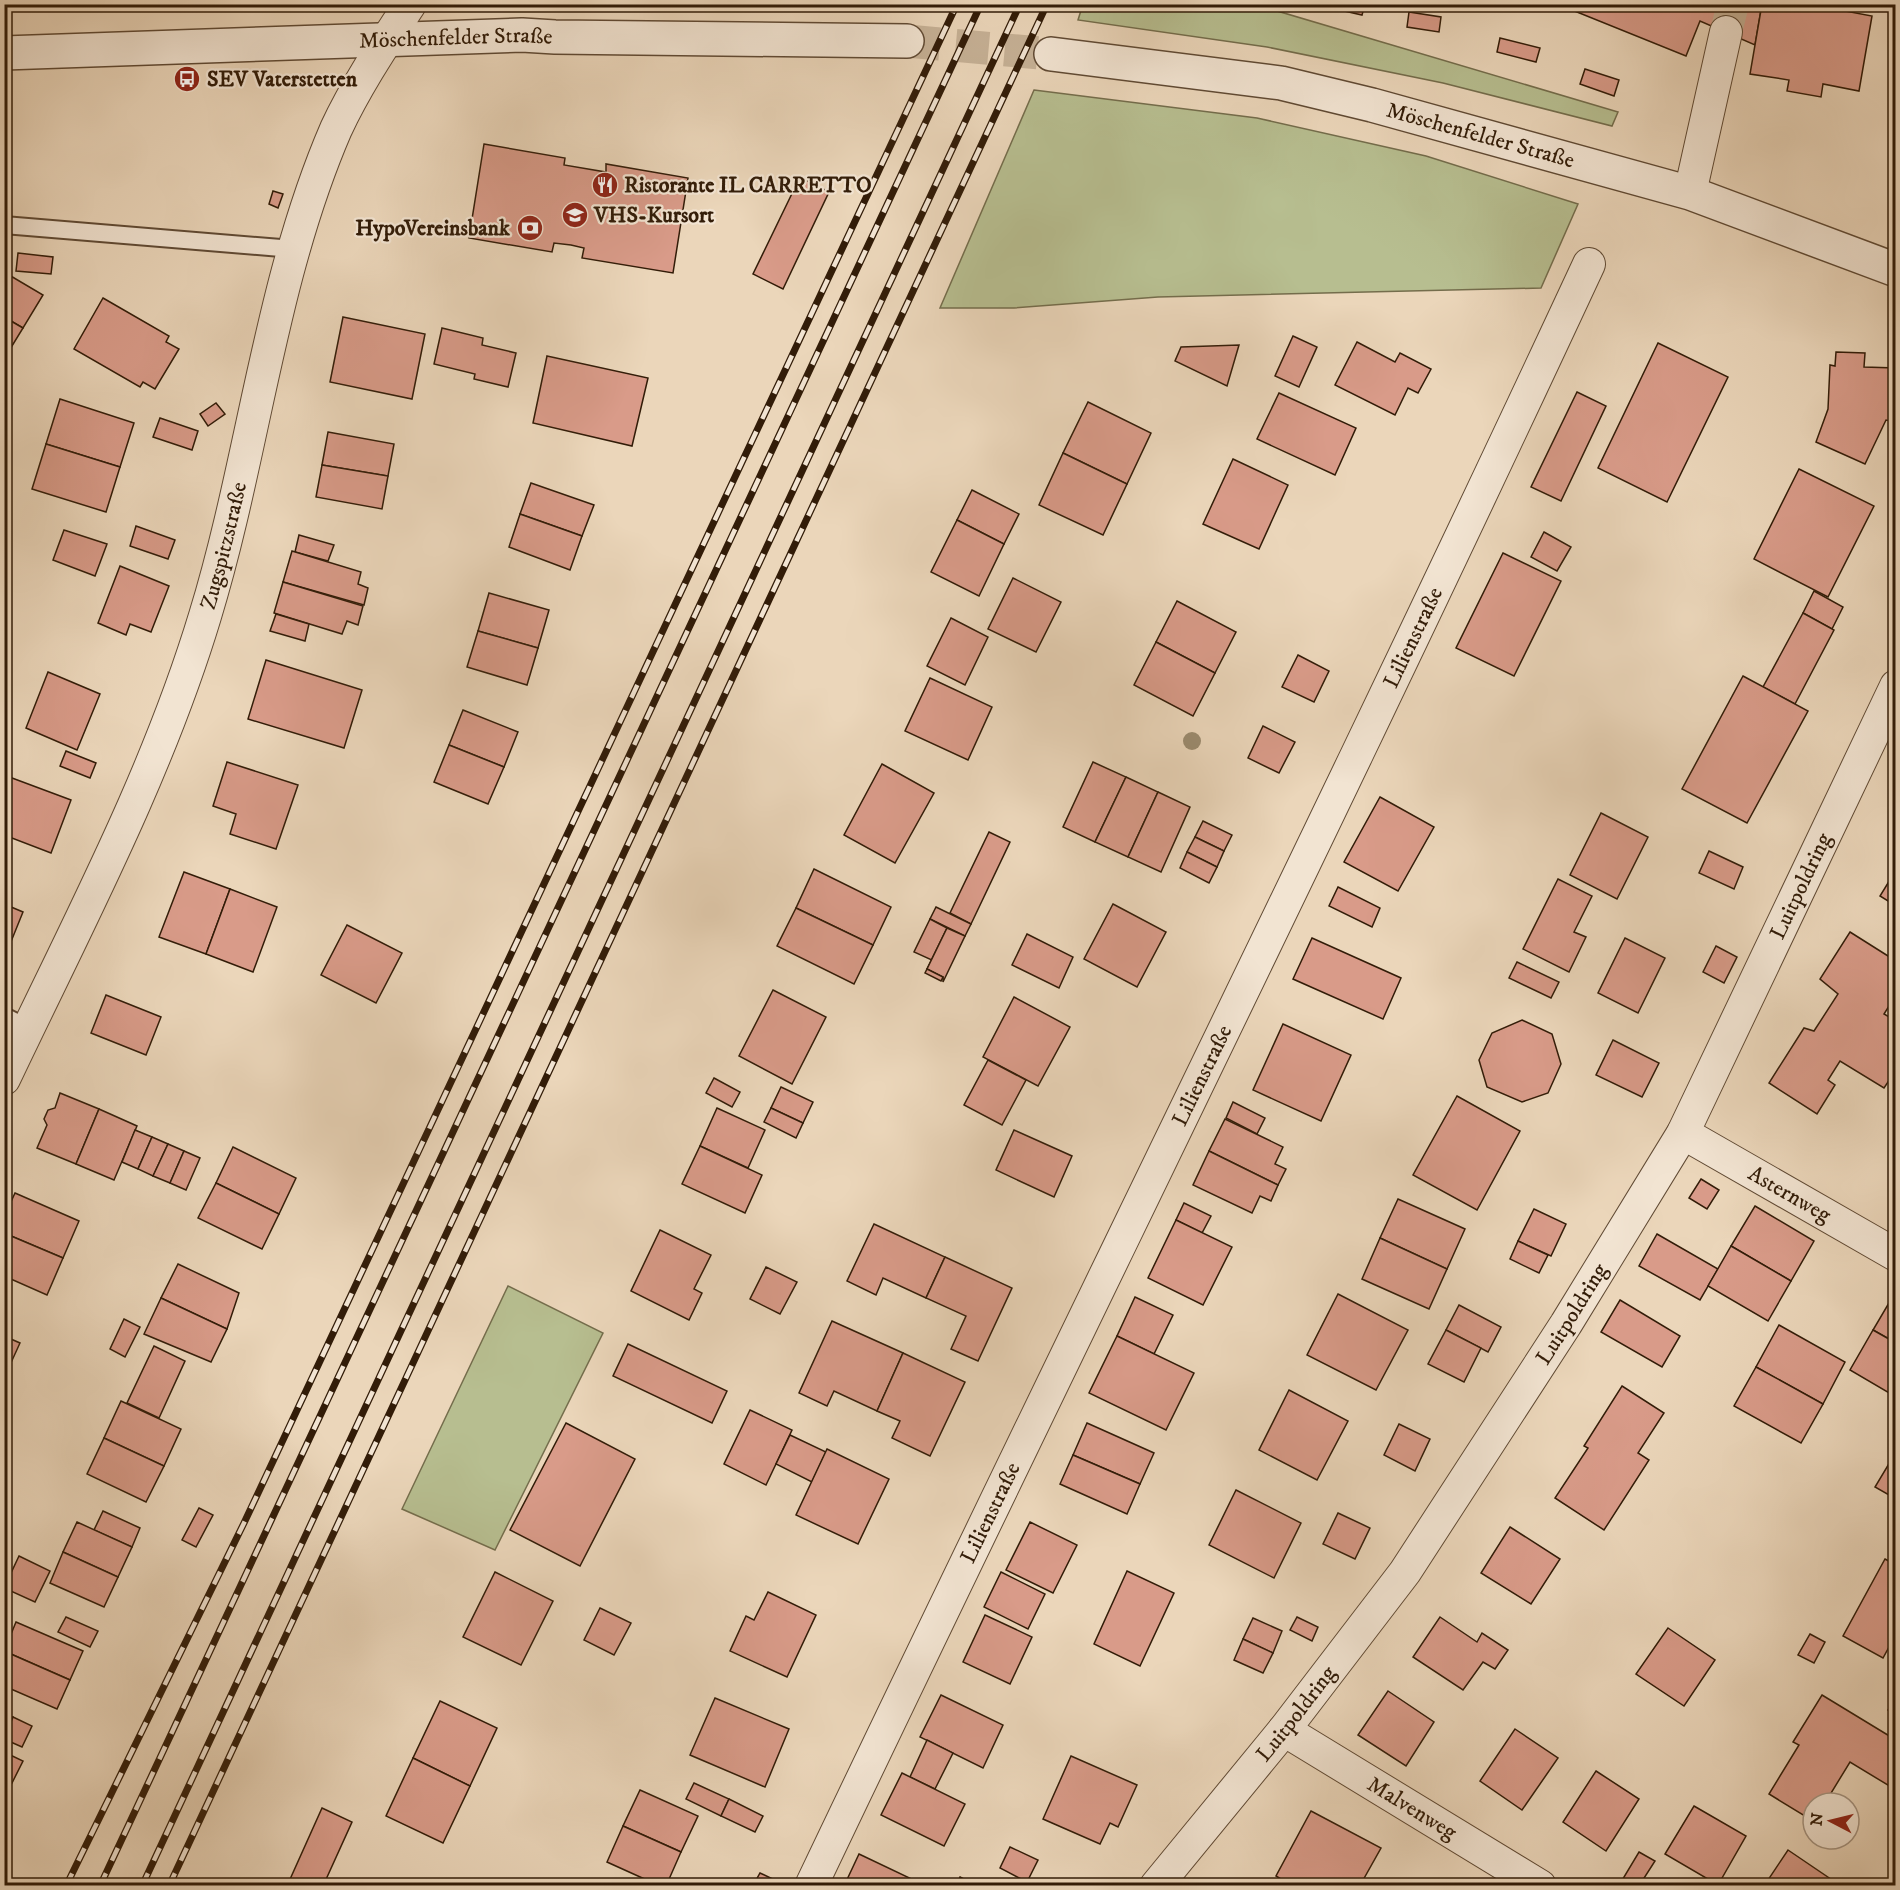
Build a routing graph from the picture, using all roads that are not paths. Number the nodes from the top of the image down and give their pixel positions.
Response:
1 (410, 4) edge
2 (1726, 32) tunnel mouth
3 (388, 38) junction
4 (907, 41) tunnel mouth
5 (4, 53) edge
6 (1051, 54) tunnel mouth
7 (1690, 193) junction
8 (4, 225) edge
9 (293, 249) junction
10 (1589, 264) dead end
11 (1896, 270) edge
12 (1896, 686) edge
13 (17, 1023) edge
14 (4, 1079) edge
15 (1683, 1132) junction
16 (1896, 1255) edge
17 (1284, 1730) junction
18 (811, 1886) edge
19 (1156, 1886) edge
20 (1540, 1886) edge

1 - 3 street, Zugspitzstraße
2 - 7 street
3 - 4 street, Möschenfelder Straße
3 - 5 street, Möschenfelder Straße
3 - 9 street, Zugspitzstraße
6 - 7 street, Möschenfelder Straße
7 - 11 street, Möschenfelder Straße
8 - 9 lane
9 - 13 street, Zugspitzstraße
10 - 18 street, Lilienstraße
12 - 15 street, Luitpoldring
13 - 14 street, Zugspitzstraße
15 - 16 street, Asternweg
15 - 17 street, Luitpoldring
17 - 19 street, Luitpoldring
17 - 20 street, Malvenweg

